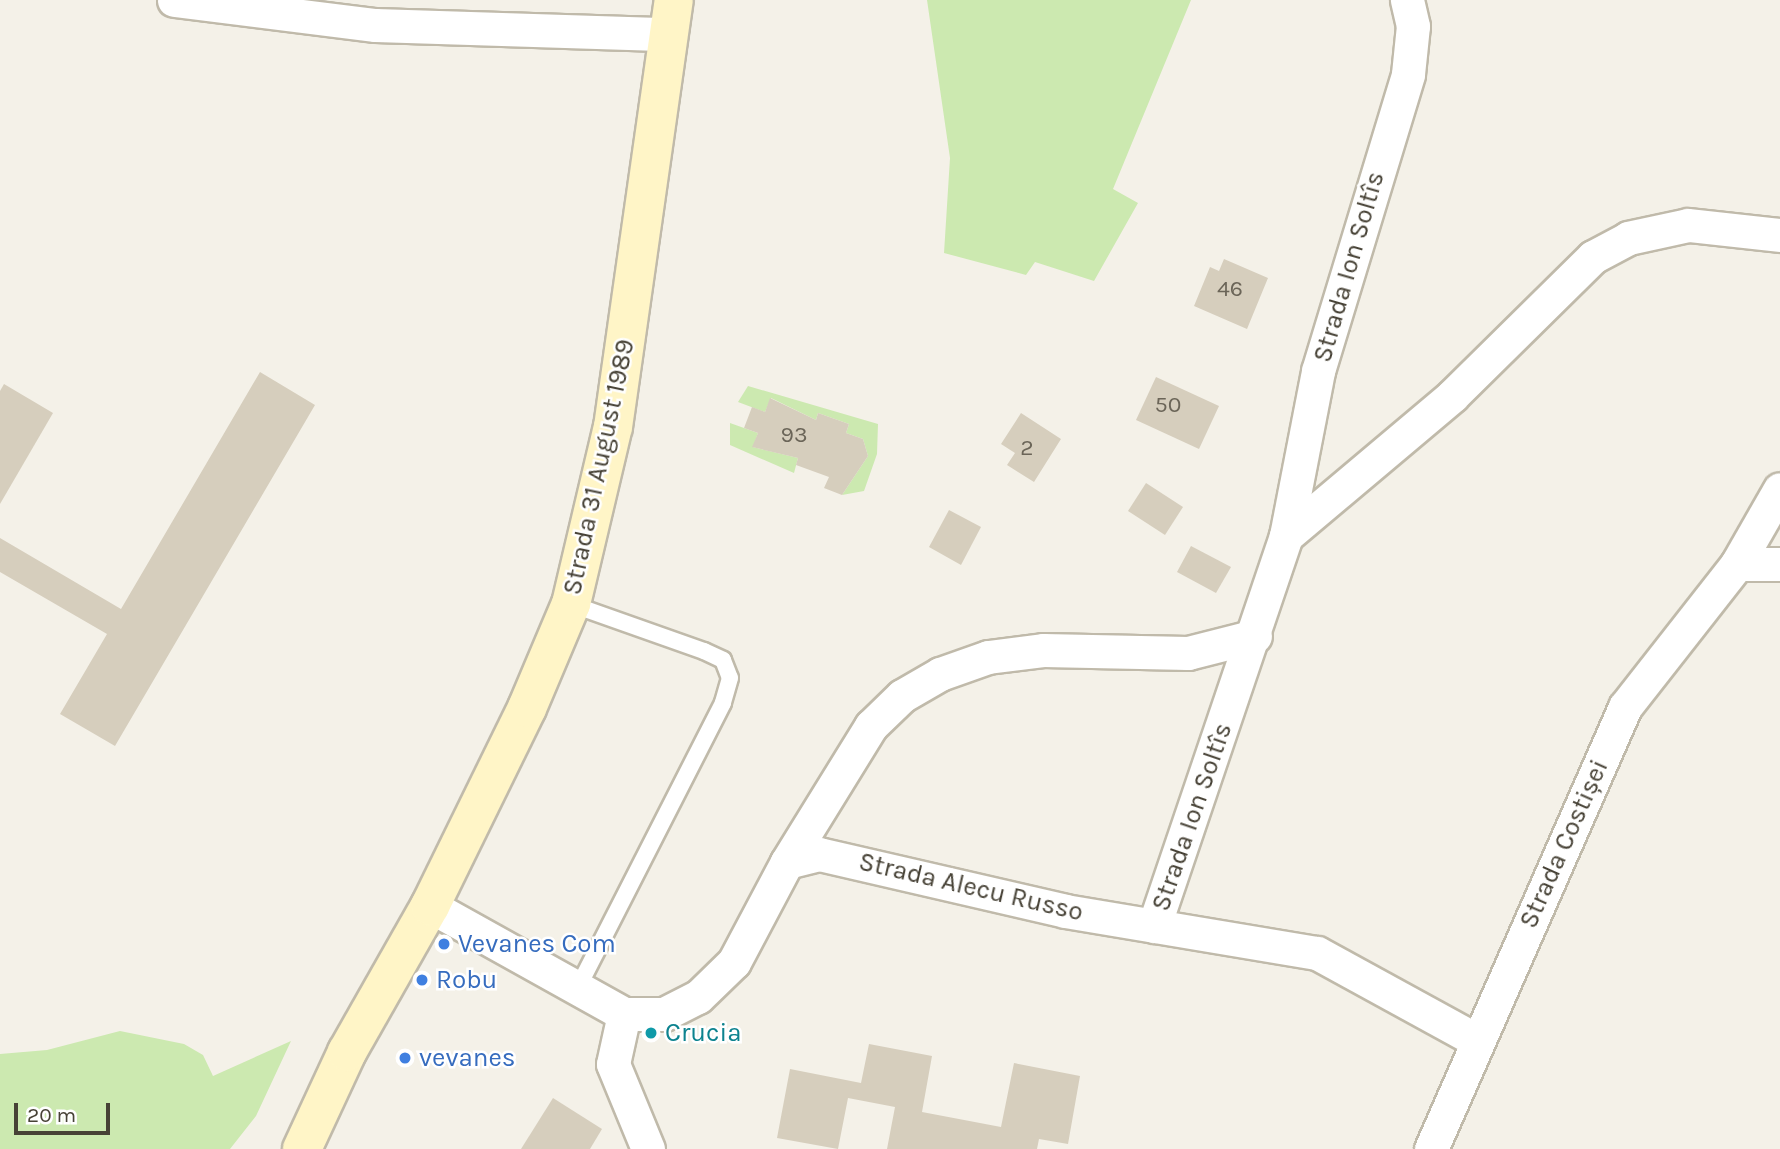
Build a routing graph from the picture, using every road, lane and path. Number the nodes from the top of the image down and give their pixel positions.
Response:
1 (174, 0) edge
2 (1407, 0) edge
3 (672, 17) edge
4 (1780, 235) edge
5 (1780, 489) edge
6 (1286, 536) junction
7 (1737, 564) junction
8 (1780, 564) edge
9 (571, 604) junction
10 (1255, 636) junction
11 (788, 862) junction
12 (430, 906) junction
13 (1154, 926) junction
14 (578, 987) junction
15 (624, 1014) junction
16 (1478, 1041) junction
17 (346, 1052) junction
18 (275, 1149) edge
19 (302, 1149) edge
20 (648, 1149) edge
21 (1431, 1149) edge

1 - 3 street
2 - 6 street, Strada Ion Soltîs
3 - 9 main road, Strada 31 August 1989
4 - 6 street
5 - 7 street, Strada Costișei
6 - 10 street, Strada Ion Soltîs
7 - 8 street
7 - 16 street, Strada Costișei
9 - 12 main road, Strada 31 August 1989
9 - 14 lane
10 - 11 street
10 - 13 street, Strada Ion Soltîs
11 - 13 street, Strada Alecu Russo
11 - 15 street
12 - 14 street
12 - 17 main road, Strada 31 August 1989
13 - 16 street, Strada Ion Soltîs
14 - 15 street
15 - 20 street
16 - 21 street, Strada Costișei
17 - 18 main road, Strada 31 August 1989
17 - 19 main road, Strada 31 August 1989

